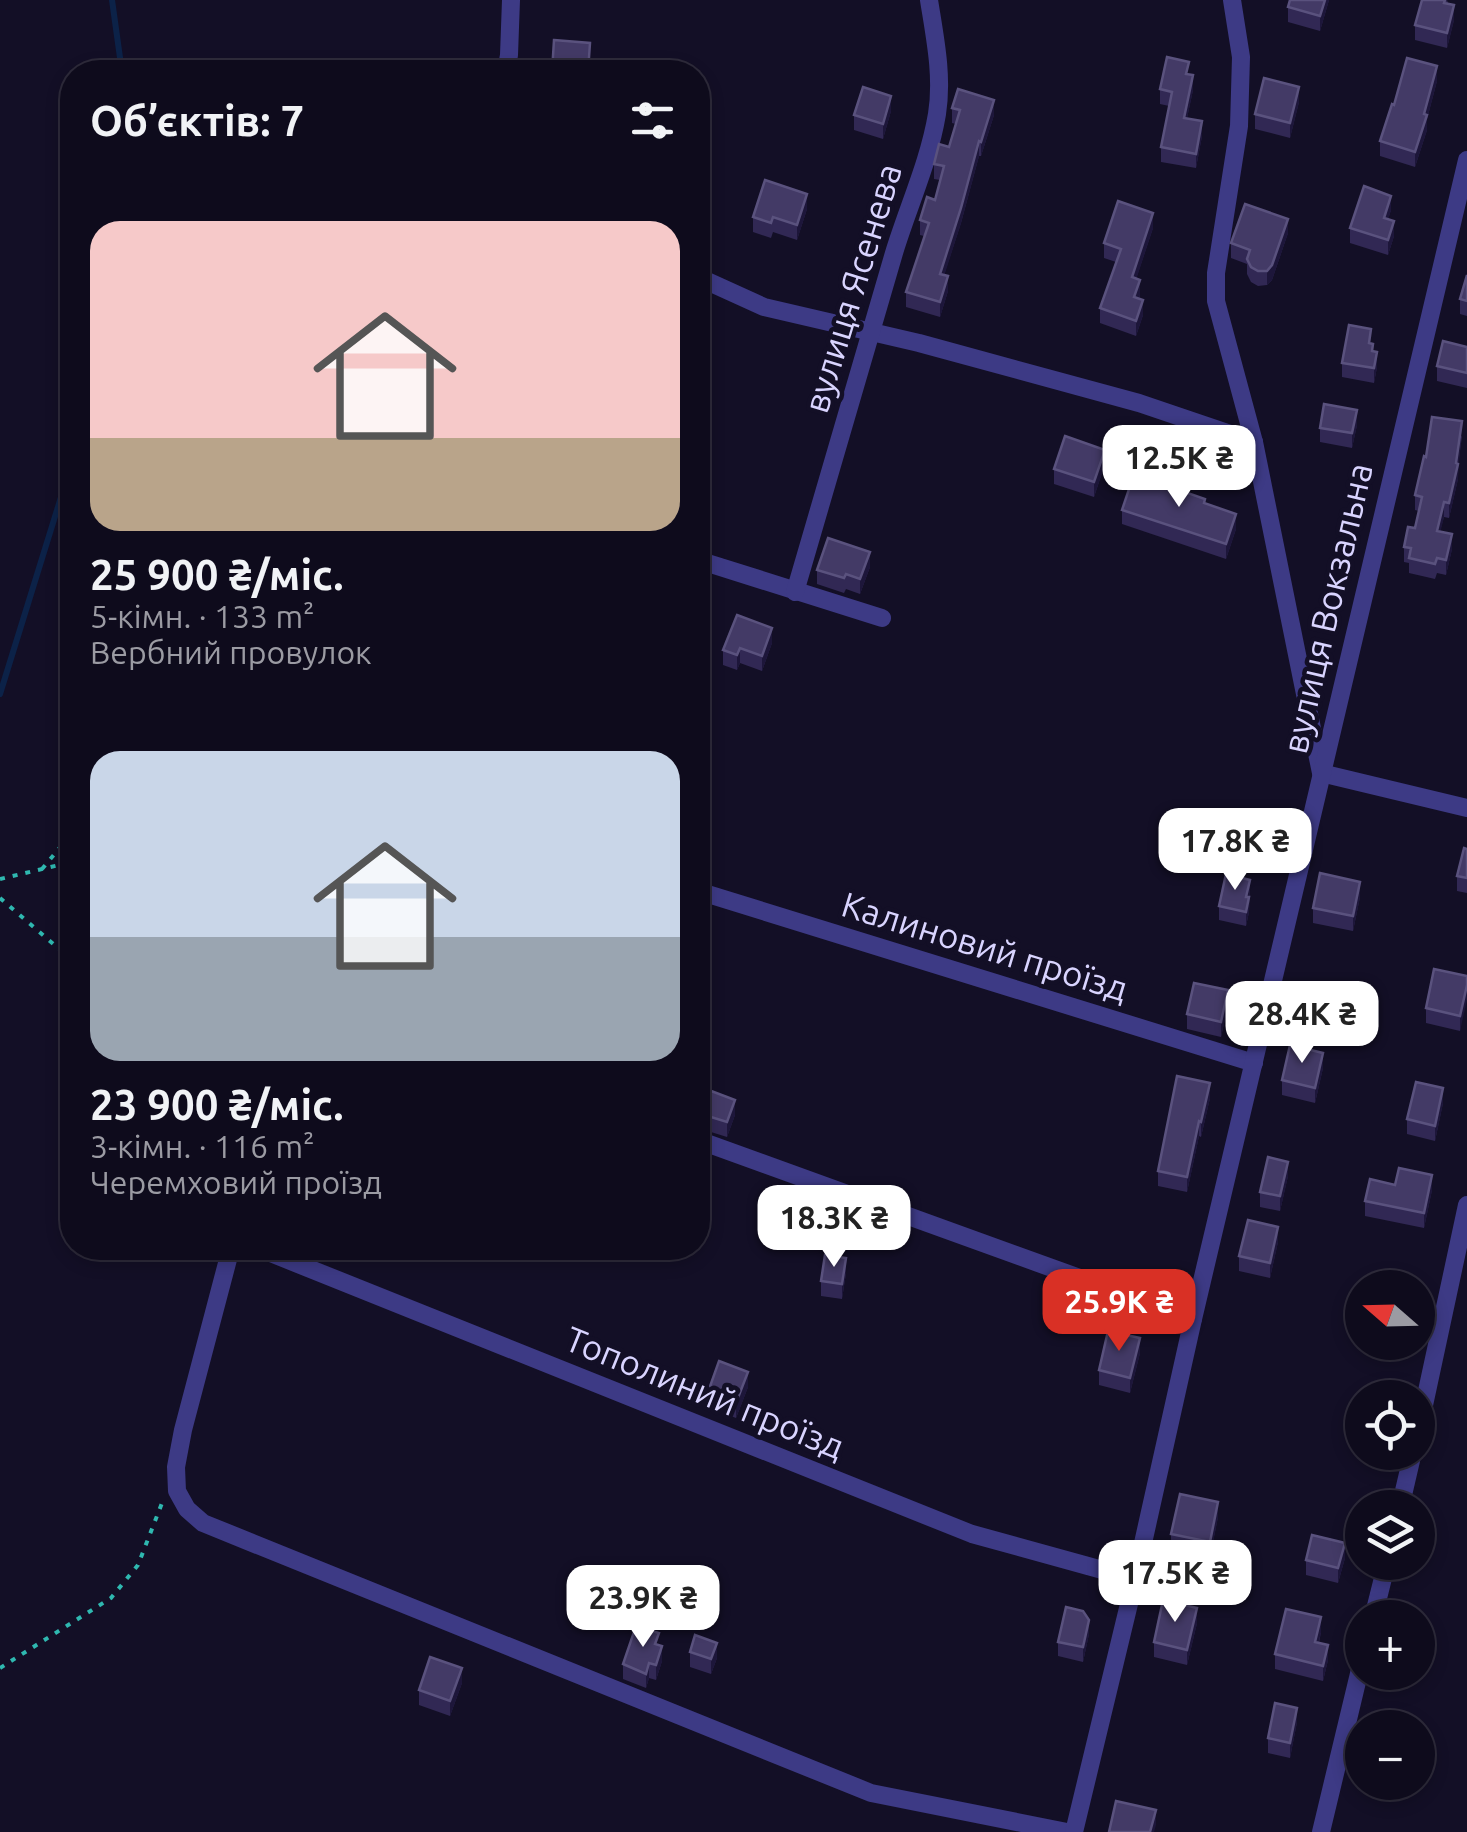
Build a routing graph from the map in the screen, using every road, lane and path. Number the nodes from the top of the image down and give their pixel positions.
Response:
1 (511, 0) edge
2 (929, 0) edge
3 (1232, 0) edge
4 (508, 60) edge
5 (1467, 160) edge
6 (710, 282) edge
7 (872, 331) junction
8 (1254, 442) junction
9 (710, 564) edge
10 (795, 592) junction
11 (882, 618) dead end
12 (1322, 773) junction
13 (1467, 808) edge
14 (60, 847) edge
15 (60, 865) edge
16 (42, 869) junction
17 (0, 879) edge
18 (710, 895) edge
19 (0, 898) edge
20 (60, 950) edge
21 (1254, 1063) junction
22 (710, 1144) edge
23 (1467, 1205) edge
24 (229, 1260) edge
25 (288, 1260) edge
26 (1193, 1319) junction
27 (1429, 1380) edge
28 (176, 1468) junction
29 (1135, 1579) junction
30 (0, 1668) edge
31 (1355, 1690) edge
32 (1071, 1832) edge
33 (1320, 1832) edge

1 - 4 street
2 - 7 street, вулиця Ясенева
3 - 8 street
5 - 12 street, вулиця Вокзальна
6 - 7 street
7 - 8 street
7 - 10 street, вулиця Ясенева
8 - 12 street
9 - 10 street
10 - 11 street
12 - 13 street
12 - 21 street, вулиця Вокзальна
14 - 16 path
15 - 16 path
16 - 17 path
18 - 21 street, Калиновий проїзд
19 - 20 path
21 - 26 street, вулиця Вокзальна
22 - 26 street
23 - 27 street
24 - 28 street
25 - 29 street, Тополиний проїзд
26 - 29 street, вулиця Вокзальна
28 - 30 path
28 - 32 street
29 - 32 street, вулиця Вокзальна
31 - 33 street

